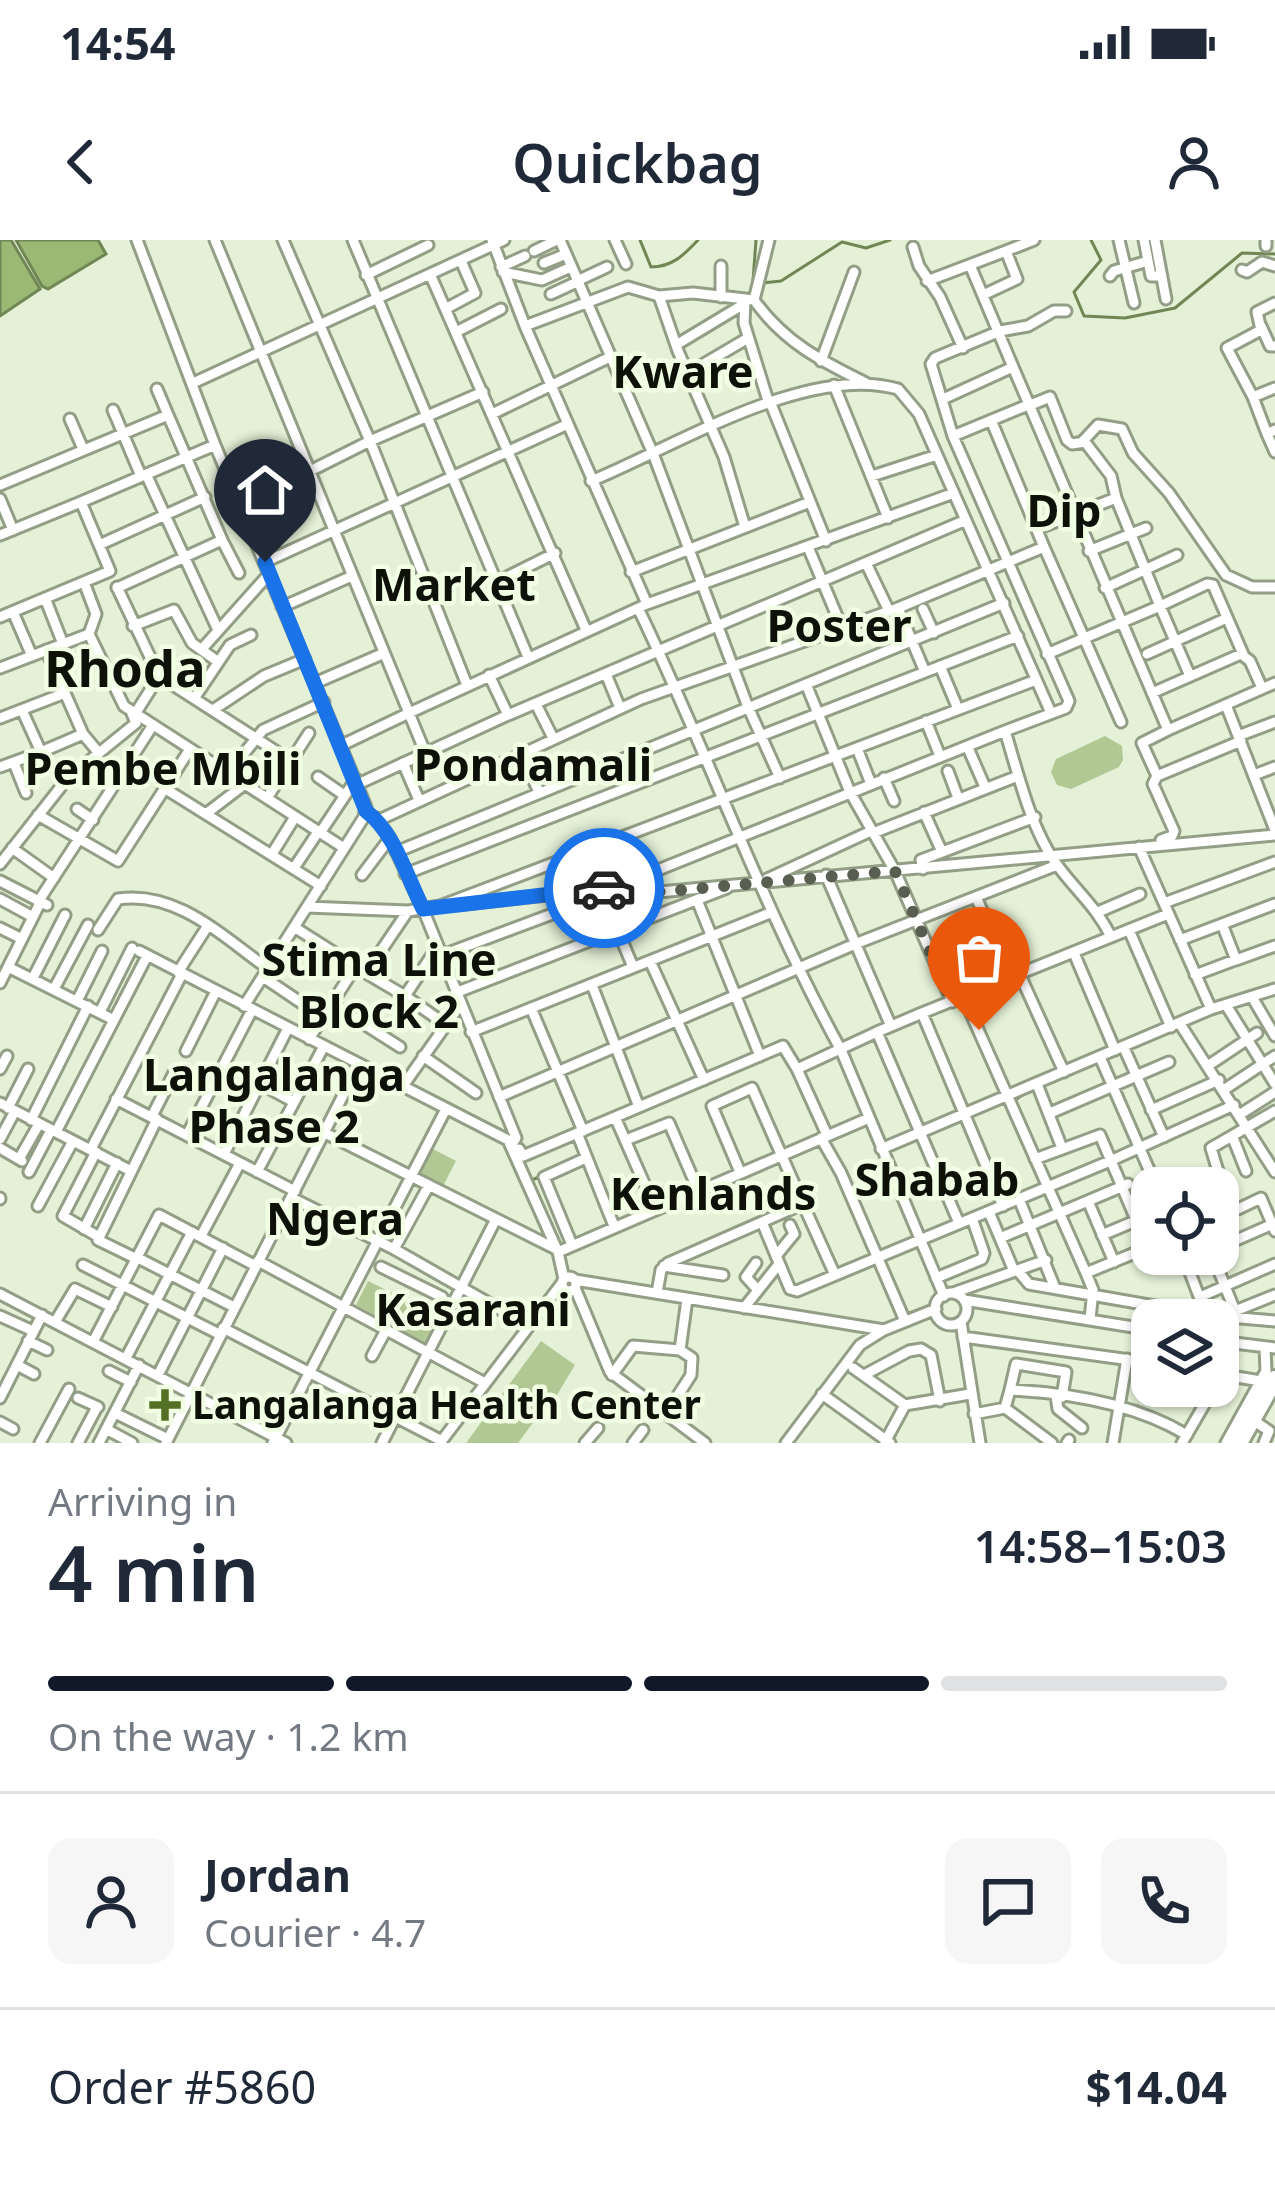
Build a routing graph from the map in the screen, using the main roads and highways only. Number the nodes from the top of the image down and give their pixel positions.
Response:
1 (1270, 1384) edge
2 (1241, 1443) edge

1 - 2 highway

